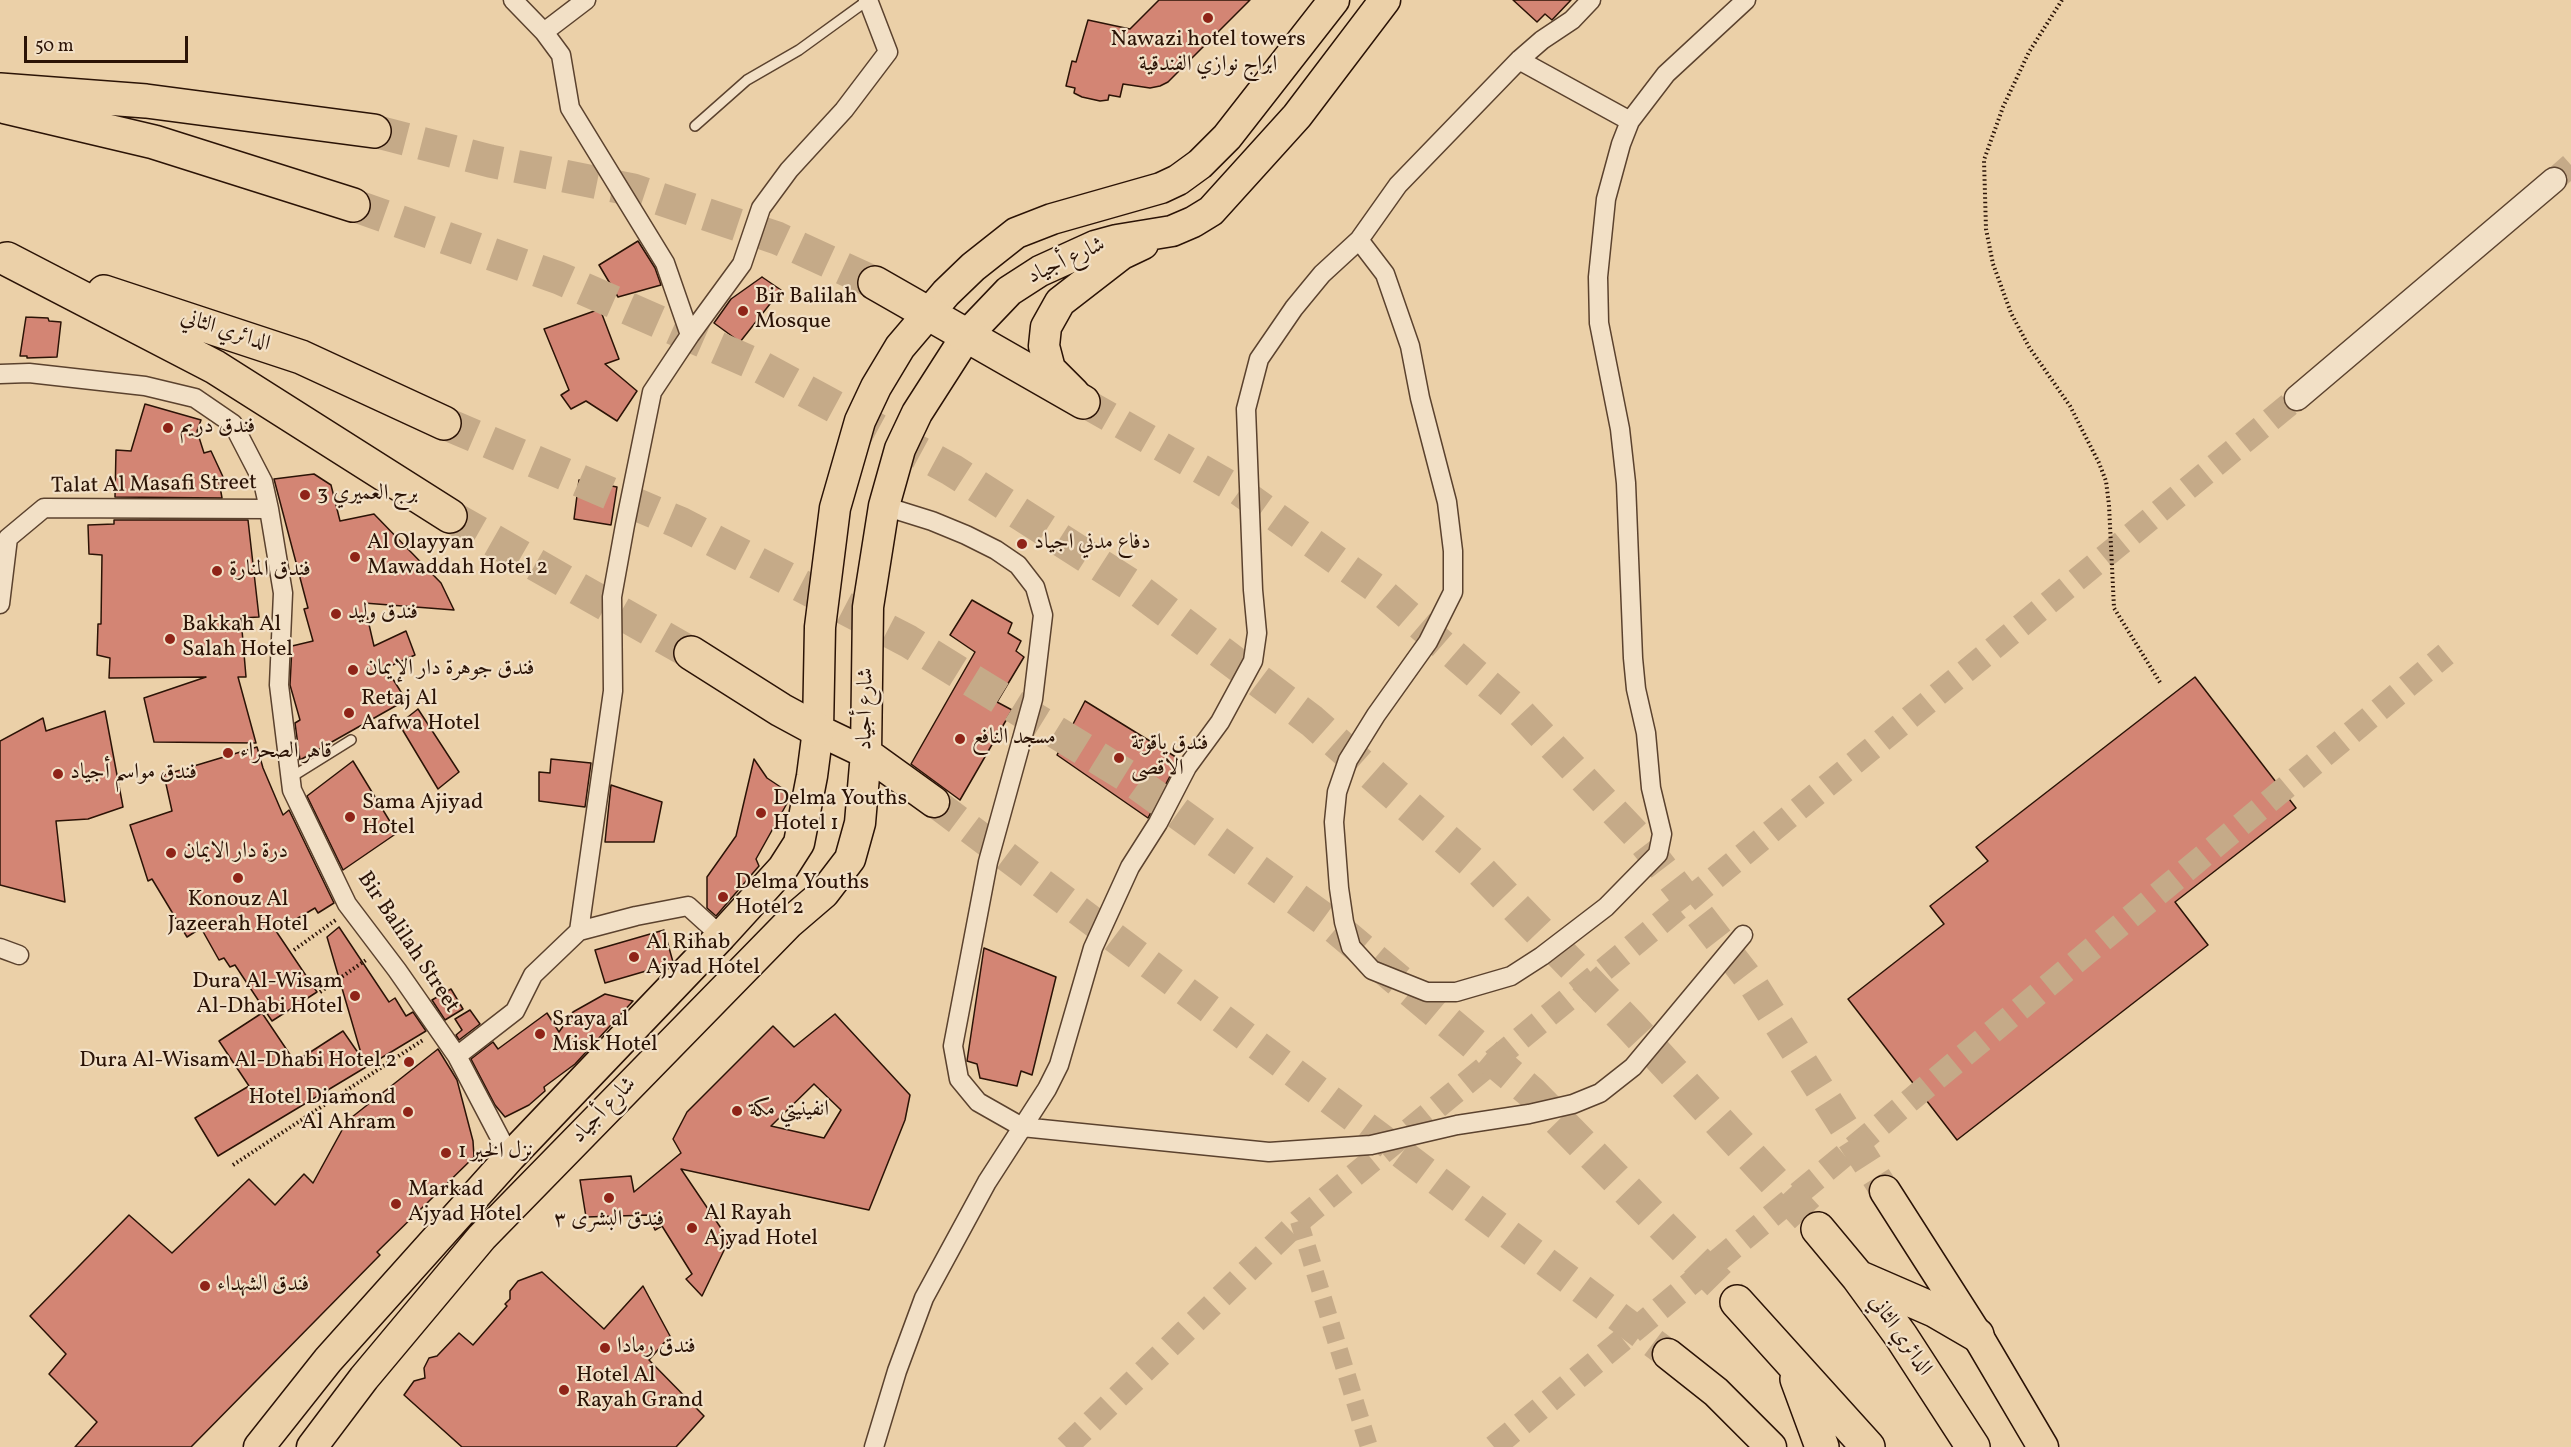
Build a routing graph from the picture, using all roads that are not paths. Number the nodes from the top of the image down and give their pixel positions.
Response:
1 (513, 0) edge
2 (586, 0) edge
3 (868, 0) edge
4 (1334, 0) edge
5 (1385, 0) edge
6 (1591, 0) edge
7 (1746, 0) edge
8 (544, 32) junction
9 (1520, 60) junction
10 (0, 90) edge
11 (0, 106) edge
12 (1630, 121) junction
13 (695, 126) dead end
14 (374, 131) tunnel mouth
15 (2554, 180) tunnel mouth
16 (353, 205) tunnel mouth
17 (1172, 231) junction
18 (1359, 240) junction
19 (4, 259) edge
20 (875, 283) tunnel mouth
21 (927, 314) junction
22 (690, 335) junction
23 (967, 335) junction
24 (0, 374) edge
25 (2297, 398) tunnel mouth
26 (1083, 402) joint
27 (444, 423) tunnel mouth
28 (884, 506) junction
29 (269, 509) junction
30 (450, 516) tunnel mouth
31 (0, 604) edge
32 (691, 653) tunnel mouth
33 (818, 730) junction
34 (351, 740) dead end
35 (866, 753) junction
36 (290, 778) junction
37 (934, 802) tunnel mouth
38 (579, 932) junction
39 (1743, 935) dead end
40 (721, 936) junction
41 (0, 948) edge
42 (19, 955) dead end
43 (457, 1056) junction
44 (1022, 1127) junction
45 (510, 1156) junction
46 (1884, 1191) tunnel mouth
47 (1818, 1229) tunnel mouth
48 (1858, 1277) junction
49 (1737, 1302) tunnel mouth
50 (1977, 1335) junction
51 (1668, 1354) tunnel mouth
52 (1791, 1363) junction
53 (259, 1447) edge
54 (312, 1447) edge
55 (874, 1447) edge
56 (1772, 1447) edge
57 (1822, 1447) edge
58 (1868, 1447) edge
59 (1974, 1447) edge
60 (2043, 1447) edge

1 - 8 street
2 - 8 street
3 - 13 lane
3 - 22 street
4 - 21 main road, شارع أجياد
5 - 17 main road, شارع أجياد
6 - 9 street
7 - 12 street
8 - 22 street
9 - 12 street
9 - 18 street
10 - 14 highway
11 - 16 highway
12 - 18 street
15 - 25 street
17 - 23 main road, شارع أجياد
17 - 26 main road
18 - 44 street
19 - 27 highway, الدائري الثاني
19 - 30 highway
20 - 21 highway
21 - 23 highway
21 - 33 main road, شارع أجياد
22 - 38 street
23 - 26 highway
23 - 28 main road, شارع أجياد
24 - 29 street, Bir Balilah Street
28 - 35 main road, شارع أجياد
28 - 44 street
29 - 31 street, Talat Al Masafi Street
29 - 36 street, Bir Balilah Street
32 - 33 highway
33 - 35 main road
33 - 40 main road, شارع أجياد
34 - 36 lane
35 - 37 main road
35 - 54 main road, شارع أجياد
36 - 43 street, Bir Balilah Street
38 - 40 street
38 - 43 street
39 - 44 street
40 - 45 main road, شارع أجياد
41 - 42 street
43 - 45 street, Bir Balilah Street
44 - 55 street
45 - 53 main road, شارع أجياد
46 - 50 main road
47 - 48 highway, الدائري الثاني
48 - 50 highway
48 - 59 highway, الدائري الثاني
49 - 52 highway
50 - 60 main road
51 - 56 main road
52 - 57 highway
52 - 58 highway

